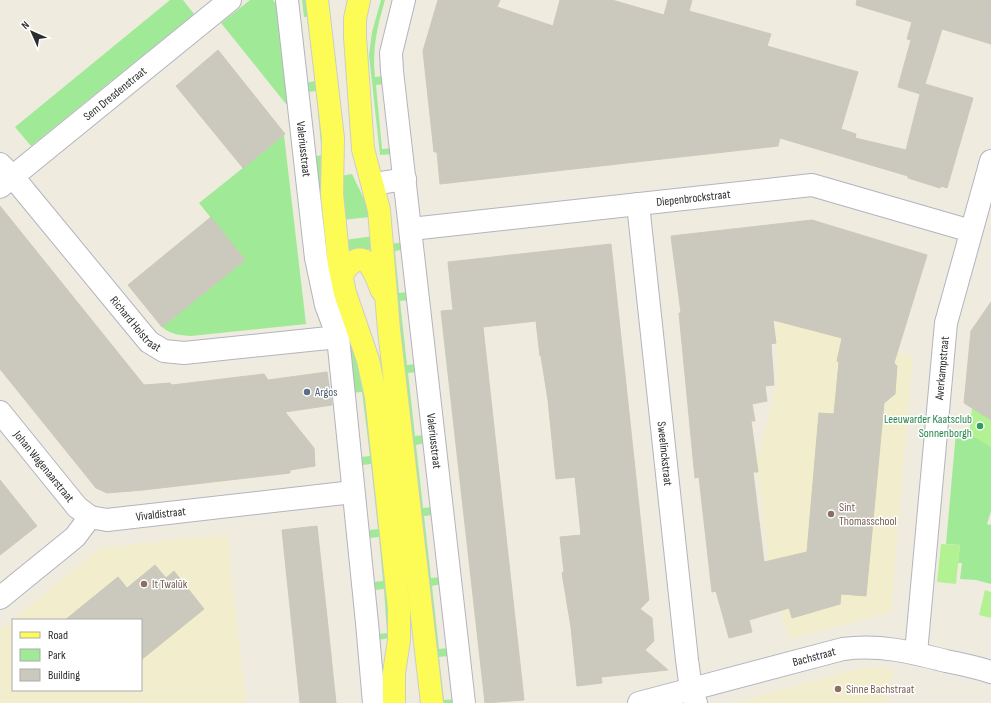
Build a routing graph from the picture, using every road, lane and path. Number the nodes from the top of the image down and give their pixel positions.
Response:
1 (230, 0) edge
2 (286, 0) edge
3 (317, 0) edge
4 (358, 0) edge
5 (404, 0) edge
6 (991, 161) edge
7 (4, 176) edge
8 (404, 179) junction
9 (374, 184) junction
10 (638, 204) junction
11 (411, 229) junction
12 (971, 231) junction
13 (337, 289) junction
14 (387, 303) junction
15 (338, 337) junction
16 (0, 412) edge
17 (353, 492) junction
18 (90, 517) junction
19 (0, 598) edge
20 (916, 653) junction
21 (370, 661) junction
22 (991, 672) edge
23 (394, 681) junction
24 (694, 696) edge
25 (374, 703) edge
26 (394, 703) edge
27 (432, 703) edge
28 (464, 703) edge
29 (639, 703) edge

1 - 7 street, Sem Dresdenstraat
2 - 13 street, Valeriusstraat
3 - 13 main road, Valeriusstraat
4 - 9 main road
5 - 8 street, Valeriusstraat
6 - 12 street, Averkampstraat
7 - 15 street, Richard Holstraat
8 - 9 street
8 - 11 street, Valeriusstraat
9 - 14 main road
10 - 11 street, Diepenbrockstraat
10 - 12 street, Diepenbrockstraat
10 - 24 street, Sweelinckstraat
11 - 28 street, Valeriusstraat
12 - 20 street, Averkampstraat
13 - 14 main road
13 - 15 street, Valeriusstraat
13 - 23 main road, Valeriusstraat
14 - 27 main road
15 - 17 street, Valeriusstraat
16 - 18 street, Johan Wagenaarstraat
17 - 18 street, Vivaldistraat
17 - 21 street, Valeriusstraat
18 - 19 street
20 - 22 street, Bachstraat
20 - 24 street, Bachstraat
21 - 23 street
21 - 25 street, Valeriusstraat
23 - 26 main road, Valeriusstraat
24 - 29 street, Bachstraat

